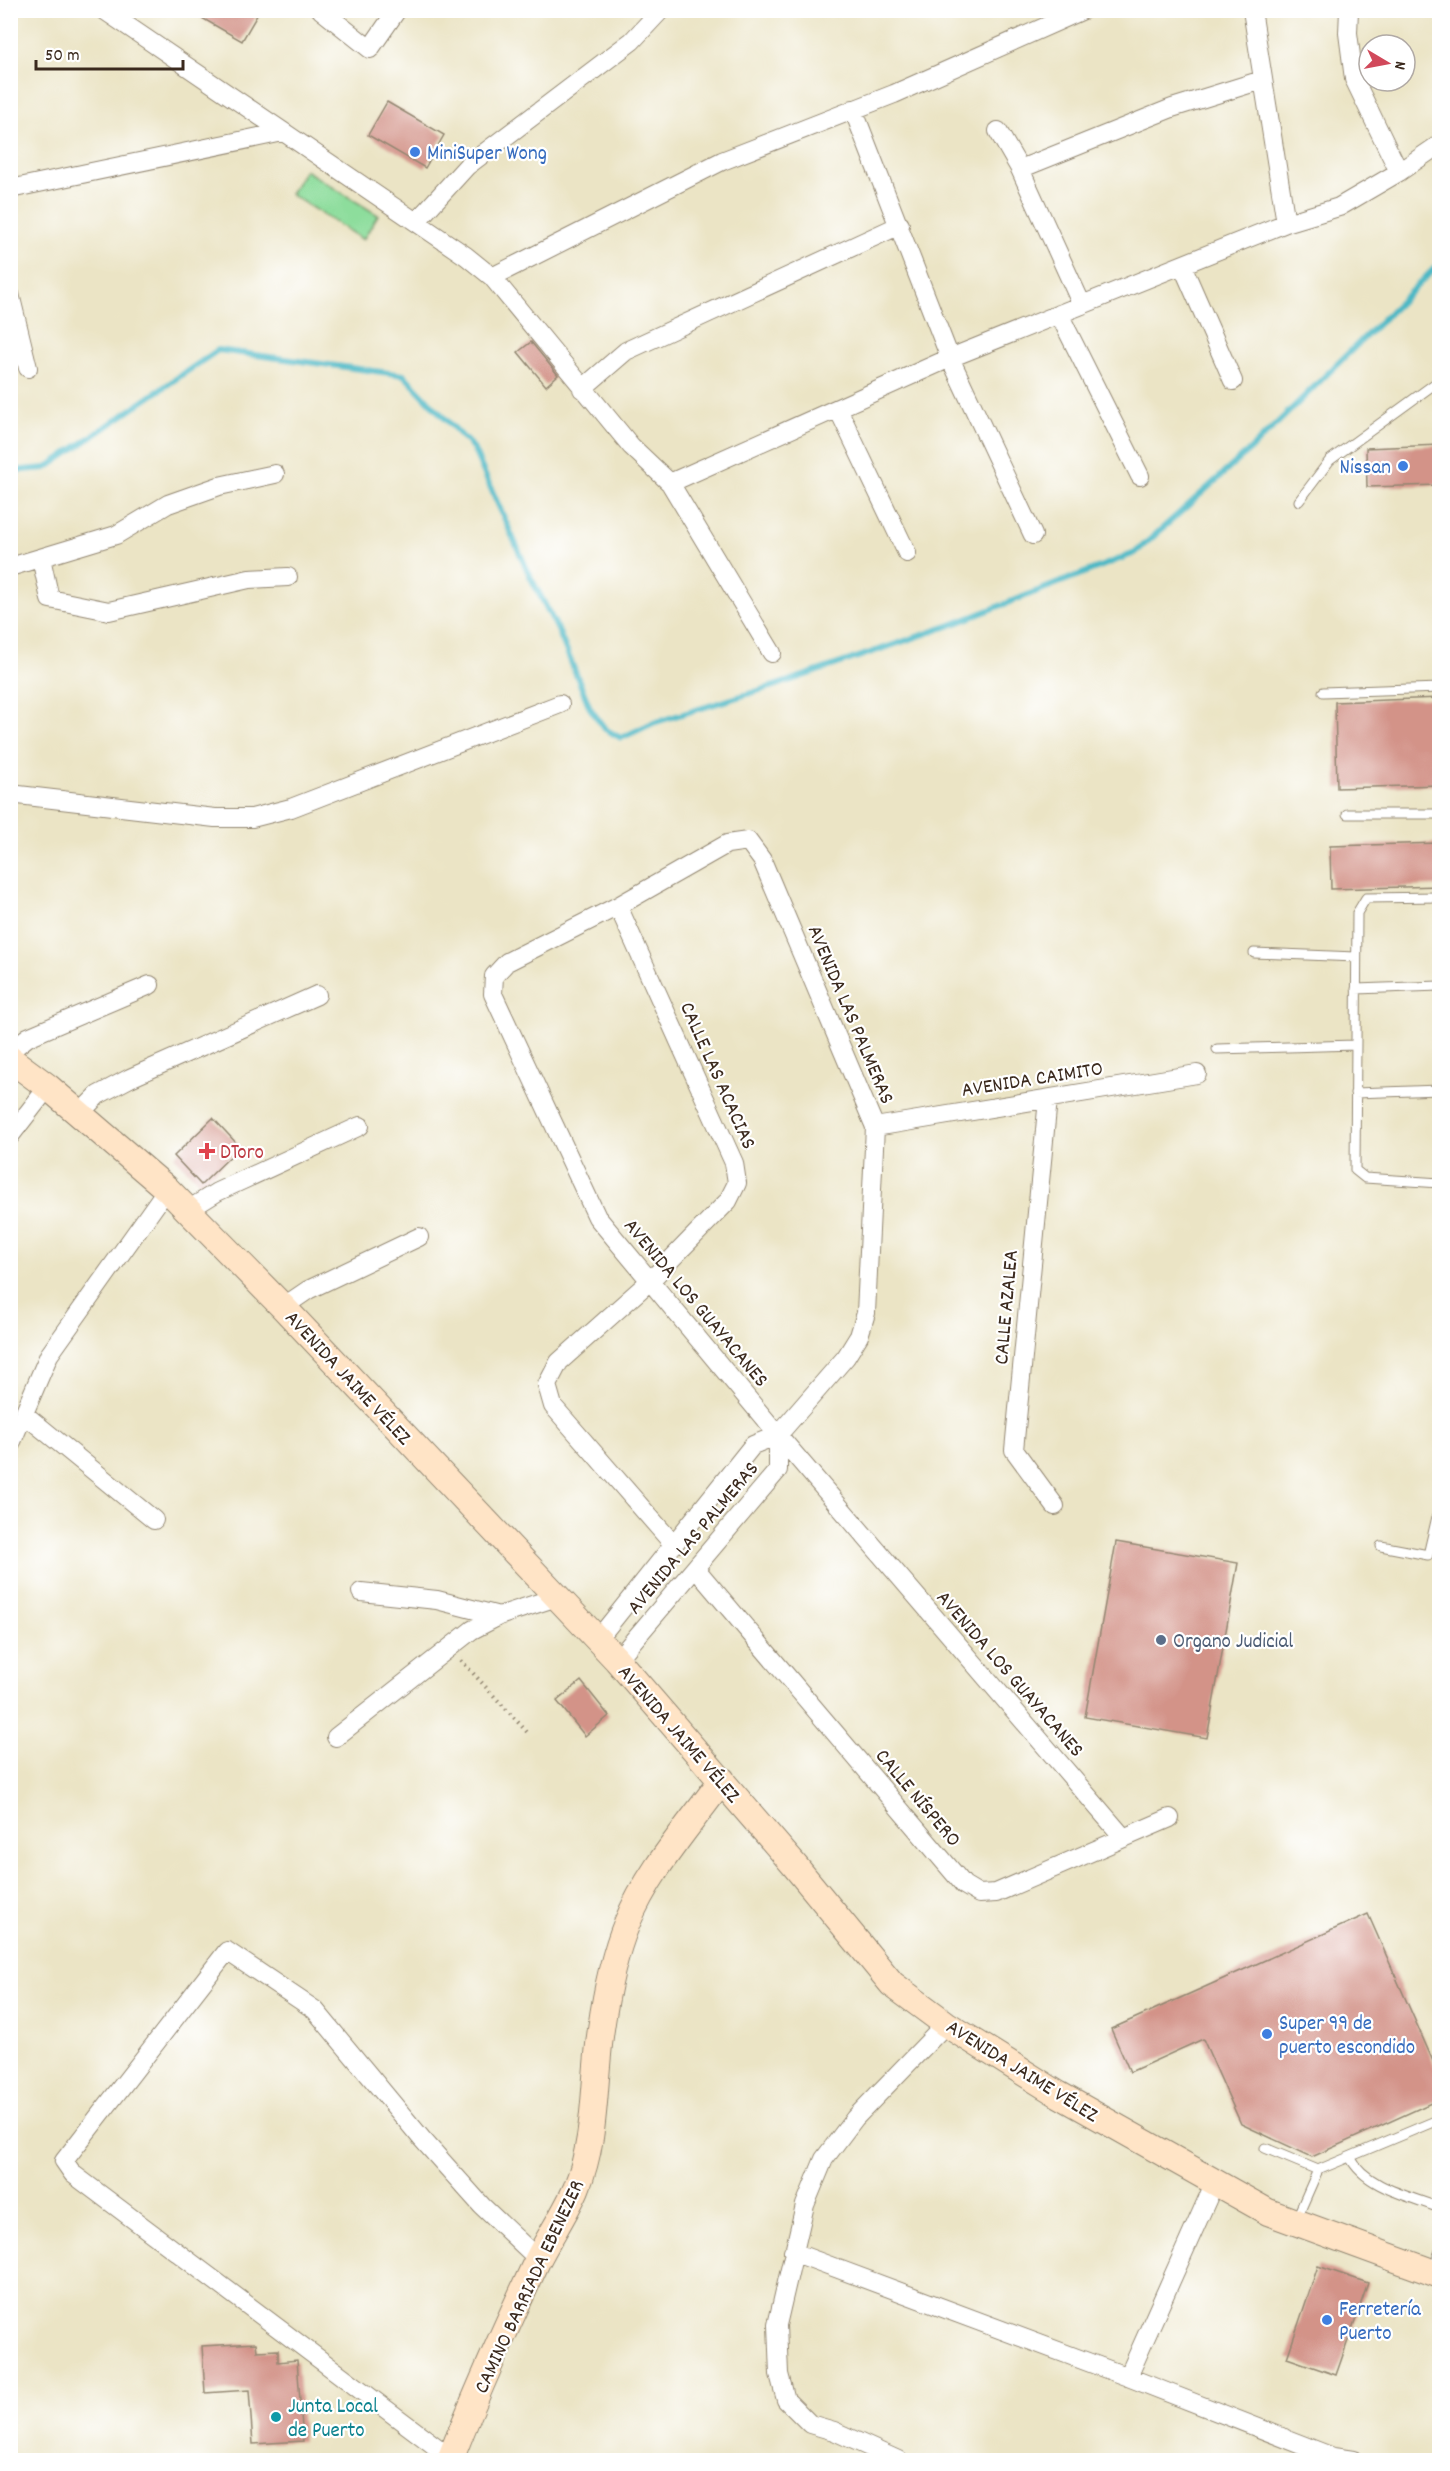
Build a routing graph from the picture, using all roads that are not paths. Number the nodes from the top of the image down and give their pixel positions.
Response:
1 (104, 10) edge
2 (321, 10) edge
3 (397, 10) edge
4 (661, 10) edge
5 (1083, 10) edge
6 (1252, 10) edge
7 (1349, 10) edge
8 (1262, 80) junction
9 (853, 109) junction
10 (998, 131) dead end
11 (283, 132) junction
12 (1440, 144) edge
13 (1020, 169) junction
14 (1399, 172) junction
15 (10, 189) edge
16 (416, 222) junction
17 (1286, 223) junction
18 (900, 225) junction
19 (1182, 265) junction
20 (492, 277) junction
21 (10, 294) edge
22 (1082, 305) junction
23 (1059, 314) junction
24 (950, 358) junction
25 (28, 368) dead end
26 (1440, 380) edge
27 (1233, 381) dead end
28 (582, 389) junction
29 (838, 409) junction
30 (275, 474) dead end
31 (1140, 476) dead end
32 (670, 483) junction
33 (1299, 501) dead end
34 (1033, 535) dead end
35 (907, 553) dead end
36 (42, 558) junction
37 (10, 567) edge
38 (288, 578) dead end
39 (772, 653) dead end
40 (1440, 688) edge
41 (1323, 692) dead end
42 (560, 704) dead end
43 (10, 794) edge
44 (1347, 814) dead end
45 (1440, 814) edge
46 (748, 841) joint
47 (1440, 897) edge
48 (618, 906) junction
49 (1254, 953) dead end
50 (1356, 957) junction
51 (150, 985) dead end
52 (1440, 986) edge
53 (1356, 989) junction
54 (317, 995) dead end
55 (1356, 1045) junction
56 (1217, 1049) dead end
57 (10, 1051) edge
58 (10, 1059) edge
59 (1197, 1074) dead end
60 (48, 1088) junction
61 (1440, 1090) edge
62 (1355, 1093) junction
63 (1048, 1099) junction
64 (79, 1114) junction
65 (360, 1126) dead end
66 (875, 1126) junction
67 (10, 1136) edge
68 (1440, 1183) edge
69 (167, 1189) junction
70 (188, 1210) junction
71 (419, 1237) dead end
72 (651, 1280) junction
73 (283, 1306) junction
74 (24, 1414) junction
75 (778, 1435) junction
76 (10, 1446) edge
77 (1440, 1504) edge
78 (1055, 1506) dead end
79 (154, 1520) dead end
80 (674, 1545) junction
81 (1381, 1546) dead end
82 (696, 1569) junction
83 (362, 1592) dead end
84 (557, 1596) junction
85 (499, 1617) junction
86 (598, 1639) junction
87 (617, 1660) junction
88 (336, 1737) dead end
89 (722, 1780) junction
90 (1170, 1818) dead end
91 (1123, 1837) junction
92 (946, 2024) junction
93 (1440, 2119) edge
94 (1265, 2148) dead end
95 (1350, 2157) junction
96 (1318, 2170) junction
97 (1215, 2182) junction
98 (1440, 2208) edge
99 (1296, 2222) junction
100 (793, 2252) junction
101 (538, 2259) junction
102 (1437, 2266) edge
103 (1128, 2377) junction
104 (450, 2459) edge
105 (1330, 2459) edge
106 (897, 2460) edge
107 (1353, 2460) edge

1 - 11 street
2 - 3 street
4 - 16 street
5 - 9 street
6 - 8 street
7 - 14 street
8 - 13 street
8 - 17 street
9 - 18 street
9 - 20 street
10 - 13 street
11 - 15 street
11 - 16 street
12 - 14 street
13 - 22 street
14 - 17 street
16 - 20 street
17 - 19 street
18 - 24 street
18 - 28 street
19 - 22 street
19 - 27 street
20 - 28 street
21 - 25 street
22 - 23 street
23 - 24 street
23 - 31 street
24 - 29 street
24 - 34 street
26 - 33 lane
28 - 32 street
29 - 32 street
29 - 35 street
30 - 36 street
32 - 39 street
36 - 37 street
36 - 38 street
40 - 41 lane
42 - 43 street
44 - 45 lane
46 - 48 street, AVENIDA LOS GUAYACANES
46 - 66 street, AVENIDA LAS PALMERAS
47 - 50 lane
48 - 72 street, CALLE LAS ACACIAS
48 - 72 street, AVENIDA LOS GUAYACANES
49 - 50 lane
50 - 53 lane
51 - 57 street
52 - 53 lane
53 - 55 lane
54 - 64 street
55 - 56 lane
55 - 62 lane
58 - 60 street, AVENIDA JAIME VÉLEZ
59 - 63 street, AVENIDA CAIMITO
60 - 64 street, AVENIDA JAIME VÉLEZ
60 - 67 street
61 - 62 lane
62 - 68 lane
63 - 66 street, AVENIDA CAIMITO
63 - 78 street, CALLE AZALEA
64 - 69 street, AVENIDA JAIME VÉLEZ
65 - 70 street
66 - 75 street, AVENIDA LAS PALMERAS
69 - 70 street, AVENIDA JAIME VÉLEZ
69 - 74 street
70 - 73 street, AVENIDA JAIME VÉLEZ
71 - 73 street
72 - 75 street, AVENIDA LOS GUAYACANES
72 - 80 street, CALLE LAS ACACIAS
73 - 84 street, AVENIDA JAIME VÉLEZ
74 - 76 street
74 - 79 street
75 - 80 street, AVENIDA LAS PALMERAS
75 - 82 street, AVENIDA LAS PALMERAS
75 - 91 street, AVENIDA LOS GUAYACANES
77 - 81 lane
80 - 86 street, AVENIDA LAS PALMERAS
82 - 87 street, AVENIDA LAS PALMERAS
82 - 91 street, CALLE NÍSPERO
83 - 85 street
84 - 85 street
84 - 86 street, AVENIDA JAIME VÉLEZ
85 - 88 street
86 - 87 street, AVENIDA JAIME VÉLEZ
87 - 89 street, AVENIDA JAIME VÉLEZ
89 - 92 street, AVENIDA JAIME VÉLEZ
89 - 101 street, CAMINO BARRIADA EBENEZER
90 - 91 street, CALLE NÍSPERO
92 - 97 street, AVENIDA JAIME VÉLEZ
92 - 100 street
93 - 95 lane
94 - 96 lane
95 - 96 lane
95 - 98 lane
96 - 99 lane
97 - 99 street, AVENIDA JAIME VÉLEZ
97 - 103 street
99 - 102 street, AVENIDA JAIME VÉLEZ
100 - 103 street
100 - 106 street
101 - 104 street, CAMINO BARRIADA EBENEZER
101 - 104 street
103 - 105 street
105 - 107 street

